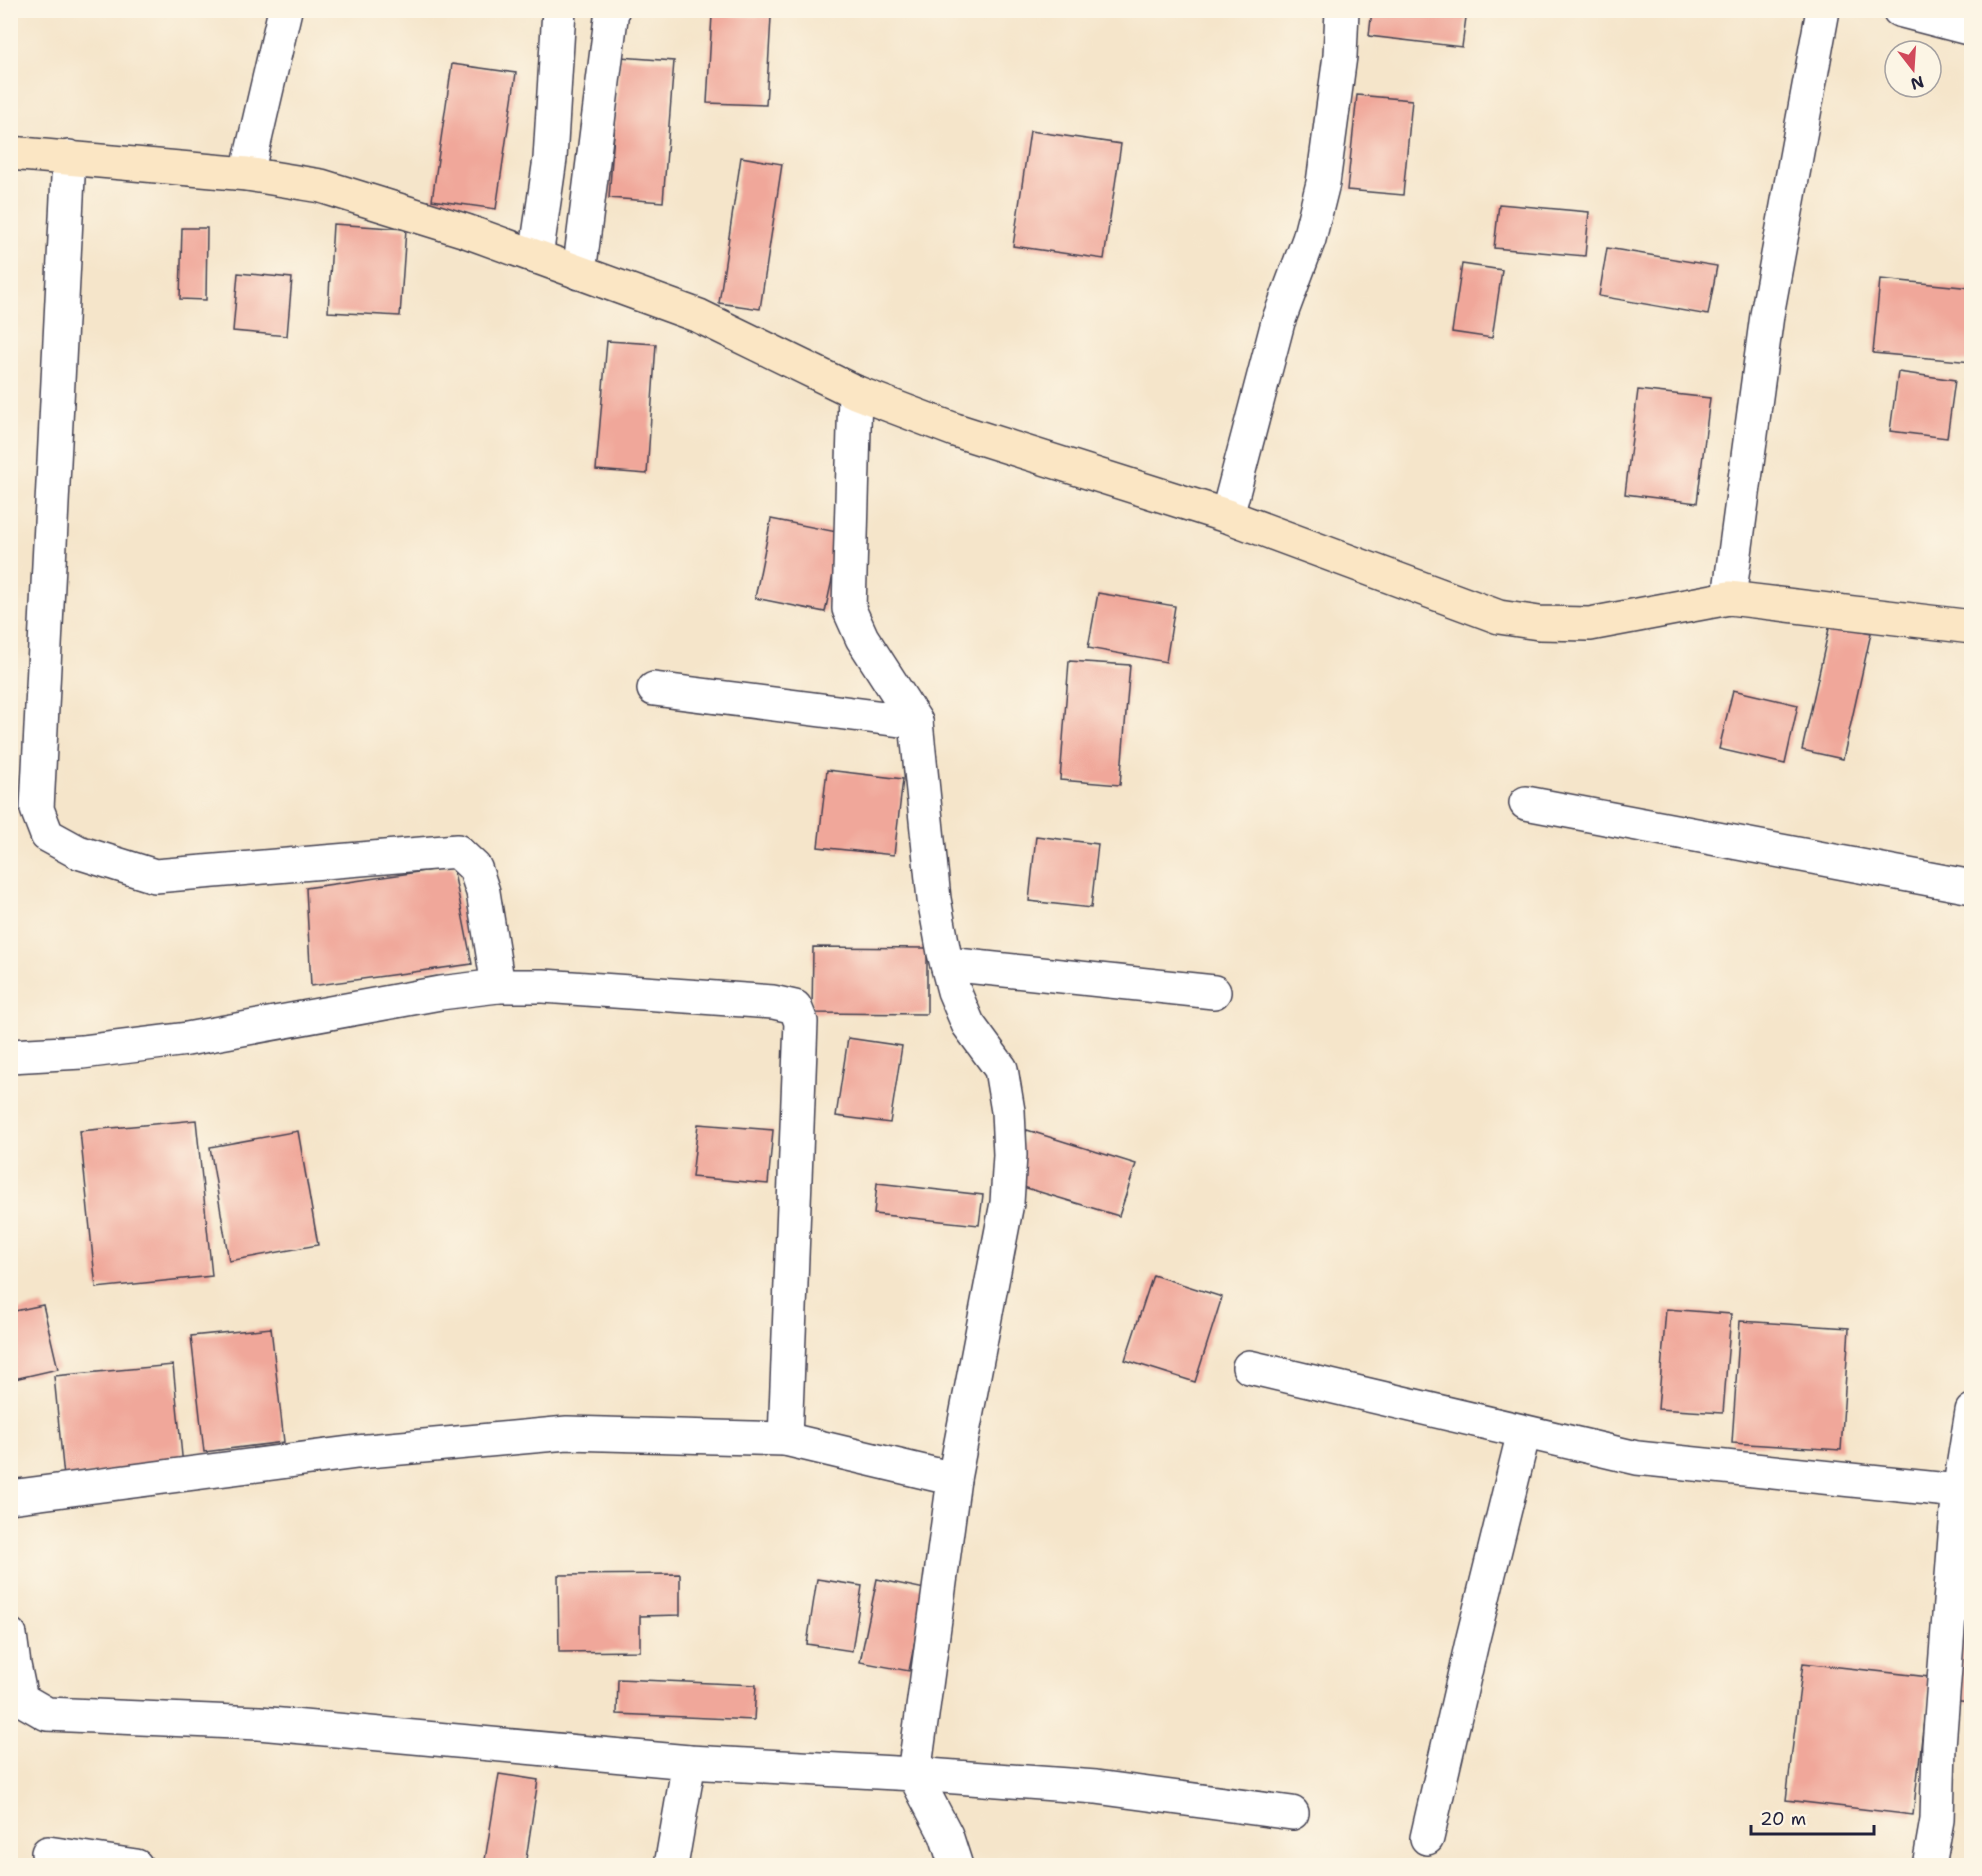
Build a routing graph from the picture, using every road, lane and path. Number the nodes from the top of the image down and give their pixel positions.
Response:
1 (285, 10) edge
2 (559, 10) edge
3 (612, 10) edge
4 (1341, 10) edge
5 (1823, 10) edge
6 (1899, 10) edge
7 (1971, 29) edge
8 (10, 153) edge
9 (69, 157) junction
10 (247, 174) junction
11 (536, 257) junction
12 (579, 273) junction
13 (855, 392) junction
14 (1227, 516) junction
15 (1729, 598) junction
16 (1971, 627) edge
17 (654, 689) dead end
18 (916, 722) junction
19 (1526, 803) dead end
20 (1971, 887) edge
21 (947, 964) junction
22 (498, 986) junction
23 (1214, 992) dead end
24 (10, 1056) edge
25 (1249, 1367) dead end
26 (1971, 1412) edge
27 (1524, 1432) junction
28 (785, 1439) junction
29 (954, 1479) junction
30 (1958, 1491) junction
31 (10, 1497) edge
32 (10, 1635) edge
33 (689, 1762) junction
34 (914, 1774) junction
35 (1292, 1813) dead end
36 (1427, 1838) dead end
37 (48, 1853) dead end
38 (136, 1866) edge
39 (671, 1866) edge
40 (956, 1866) edge
41 (1929, 1866) edge

1 - 10 street
2 - 11 street
3 - 12 street
4 - 14 street
5 - 15 street
6 - 7 street
8 - 9 street
9 - 10 street
9 - 22 street
10 - 11 street
11 - 12 street
12 - 13 street
13 - 14 street
13 - 18 street
14 - 15 street
15 - 16 street
17 - 18 street
18 - 21 street
19 - 20 street
21 - 23 street
21 - 29 street
22 - 24 street
22 - 28 street
25 - 27 street
26 - 30 street
27 - 30 street
27 - 36 street
28 - 29 street
28 - 31 street
29 - 34 street
30 - 41 street
32 - 33 street
33 - 34 street
33 - 39 street
34 - 35 street
34 - 40 street
37 - 38 street

